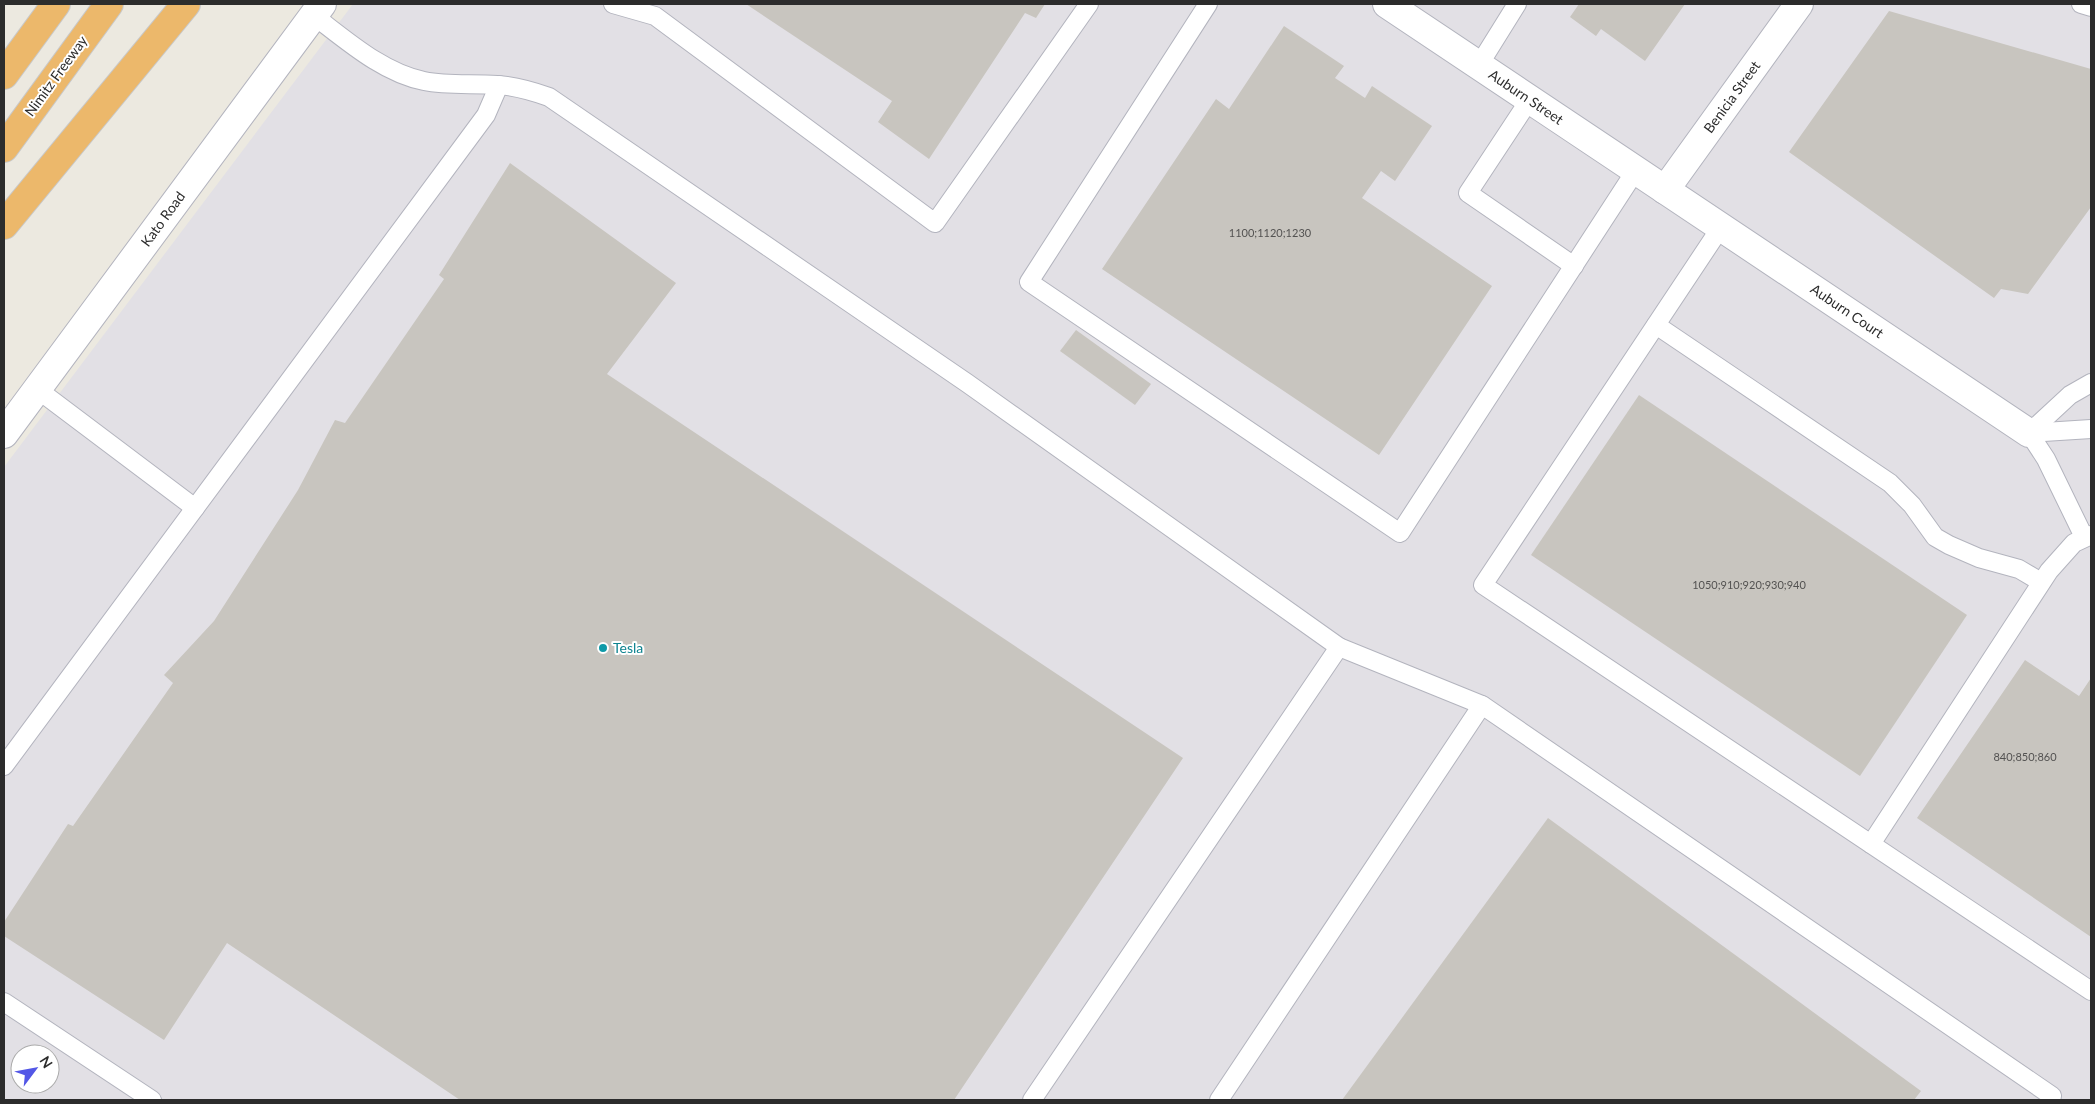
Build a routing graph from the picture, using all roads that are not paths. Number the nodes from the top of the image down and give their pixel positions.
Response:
1 (56, 4) edge
2 (109, 4) edge
3 (186, 4) edge
4 (613, 4) edge
5 (1088, 4) edge
6 (1208, 4) edge
7 (1387, 4) edge
8 (1517, 4) edge
9 (1799, 4) edge
10 (2081, 4) edge
11 (2091, 6) edge
12 (318, 9) edge
13 (1479, 65) junction
14 (4, 75) edge
15 (499, 85) junction
16 (1530, 99) junction
17 (4, 148) edge
18 (1636, 170) junction
19 (1666, 190) junction
20 (4, 225) edge
21 (1721, 227) junction
22 (1574, 266) junction
23 (1656, 325) junction
24 (2091, 383) edge
25 (37, 389) junction
26 (2091, 429) edge
27 (2029, 433) junction
28 (4, 434) edge
29 (195, 508) junction
30 (2088, 536) edge
31 (2041, 582) junction
32 (1339, 647) junction
33 (1482, 705) junction
34 (4, 766) edge
35 (1870, 844) junction
36 (2091, 991) edge
37 (4, 1002) edge
38 (152, 1100) edge
39 (1032, 1100) edge
40 (1219, 1100) edge
41 (2049, 1100) edge

1 - 14 highway
2 - 17 highway, Nimitz Freeway
3 - 20 highway
4 - 5 lane
6 - 22 lane
7 - 13 street, Auburn Street
8 - 13 lane
9 - 19 street, Benicia Street
10 - 11 lane
12 - 15 lane
12 - 25 street, Kato Road
13 - 16 street, Auburn Street
15 - 29 lane
15 - 32 lane
16 - 18 street, Auburn Street
16 - 22 lane
18 - 19 street, Auburn Street
18 - 22 lane
19 - 21 street, Auburn Court
21 - 23 lane
21 - 27 street, Auburn Court
23 - 31 lane
23 - 35 lane
24 - 27 lane
25 - 28 street, Kato Road
25 - 29 lane
26 - 27 lane
27 - 30 lane
29 - 34 lane
30 - 31 lane
31 - 35 lane
32 - 33 lane
32 - 39 lane
33 - 40 lane
33 - 41 lane
35 - 36 lane
37 - 38 lane

